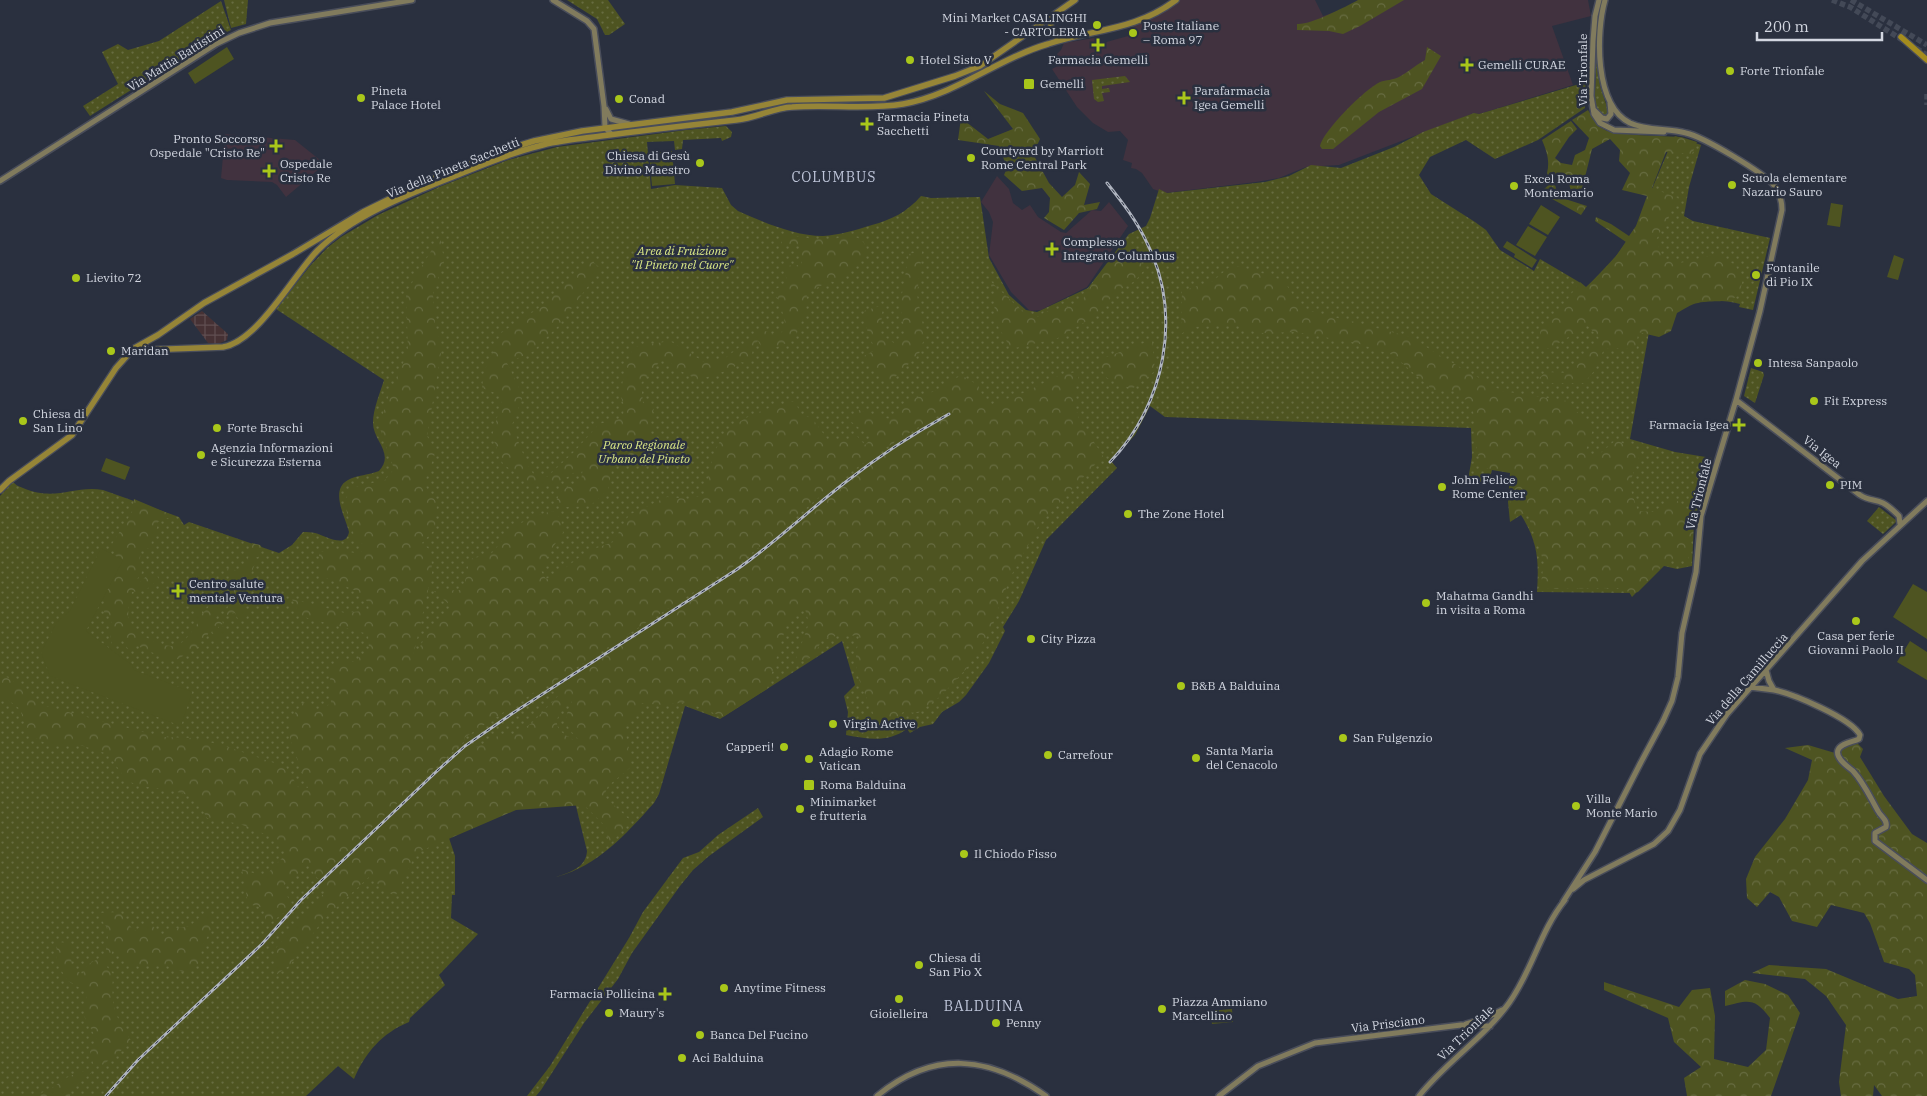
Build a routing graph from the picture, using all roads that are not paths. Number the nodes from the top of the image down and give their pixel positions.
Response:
1 (412, 0) edge
2 (554, 0) edge
3 (1075, 0) edge
4 (1176, 0) edge
5 (1599, 0) edge
6 (1605, 0) edge
7 (1053, 16) junction
8 (1901, 37) tunnel mouth
9 (1066, 39) junction
10 (1927, 60) edge
11 (1609, 97) junction
12 (1591, 105) junction
13 (604, 106) junction
14 (629, 124) junction
15 (605, 127) junction
16 (1675, 131) junction
17 (611, 134) junction
18 (0, 182) edge
19 (129, 354) junction
20 (1736, 400) junction
21 (0, 490) edge
22 (1927, 501) edge
23 (1912, 514) junction
24 (1898, 515) junction
25 (1900, 525) junction
26 (1766, 670) junction
27 (1750, 687) junction
28 (1775, 690) junction
29 (1590, 876) joint
30 (1927, 880) edge
31 (1563, 902) junction
32 (1506, 1008) junction
33 (1461, 1025) junction
34 (1490, 1026) junction
35 (876, 1096) edge
36 (1046, 1096) edge
37 (1219, 1096) edge
38 (1419, 1096) edge

1 - 18 main road, Via Mattia Battistini
2 - 13 main road
3 - 7 main road, Via della Pineta Sacchetti
4 - 9 main road, Via della Pineta Sacchetti
5 - 12 main road, Via Trionfale
6 - 11 main road, Via Trionfale
7 - 9 main road
7 - 14 main road, Via della Pineta Sacchetti
8 - 10 highway
9 - 17 main road, Via della Pineta Sacchetti
11 - 12 main road
11 - 16 main road, Via Trionfale
12 - 16 main road, Via Trionfale
13 - 14 main road
13 - 15 main road
14 - 15 main road, Via della Pineta Sacchetti
15 - 17 main road
15 - 19 main road, Via della Pineta Sacchetti
16 - 20 main road, Via Trionfale
17 - 19 main road, Via della Pineta Sacchetti
19 - 21 main road
20 - 24 main road, Via Igea
20 - 31 main road, Via Trionfale
22 - 23 main road, Via della Camilluccia
23 - 24 main road
23 - 25 main road, Via della Camilluccia
24 - 25 main road
25 - 26 main road, Via della Camilluccia
26 - 27 main road, Via della Camilluccia
26 - 28 main road
27 - 28 main road
27 - 29 main road, Via della Camilluccia
28 - 30 main road
29 - 31 main road, Via Trionfale
31 - 32 main road, Via Trionfale
32 - 33 main road, Via Prisciano
32 - 34 main road, Via Trionfale
33 - 34 main road, Via Prisciano
33 - 37 main road, Via Prisciano
34 - 38 main road, Via Trionfale
35 - 36 main road

